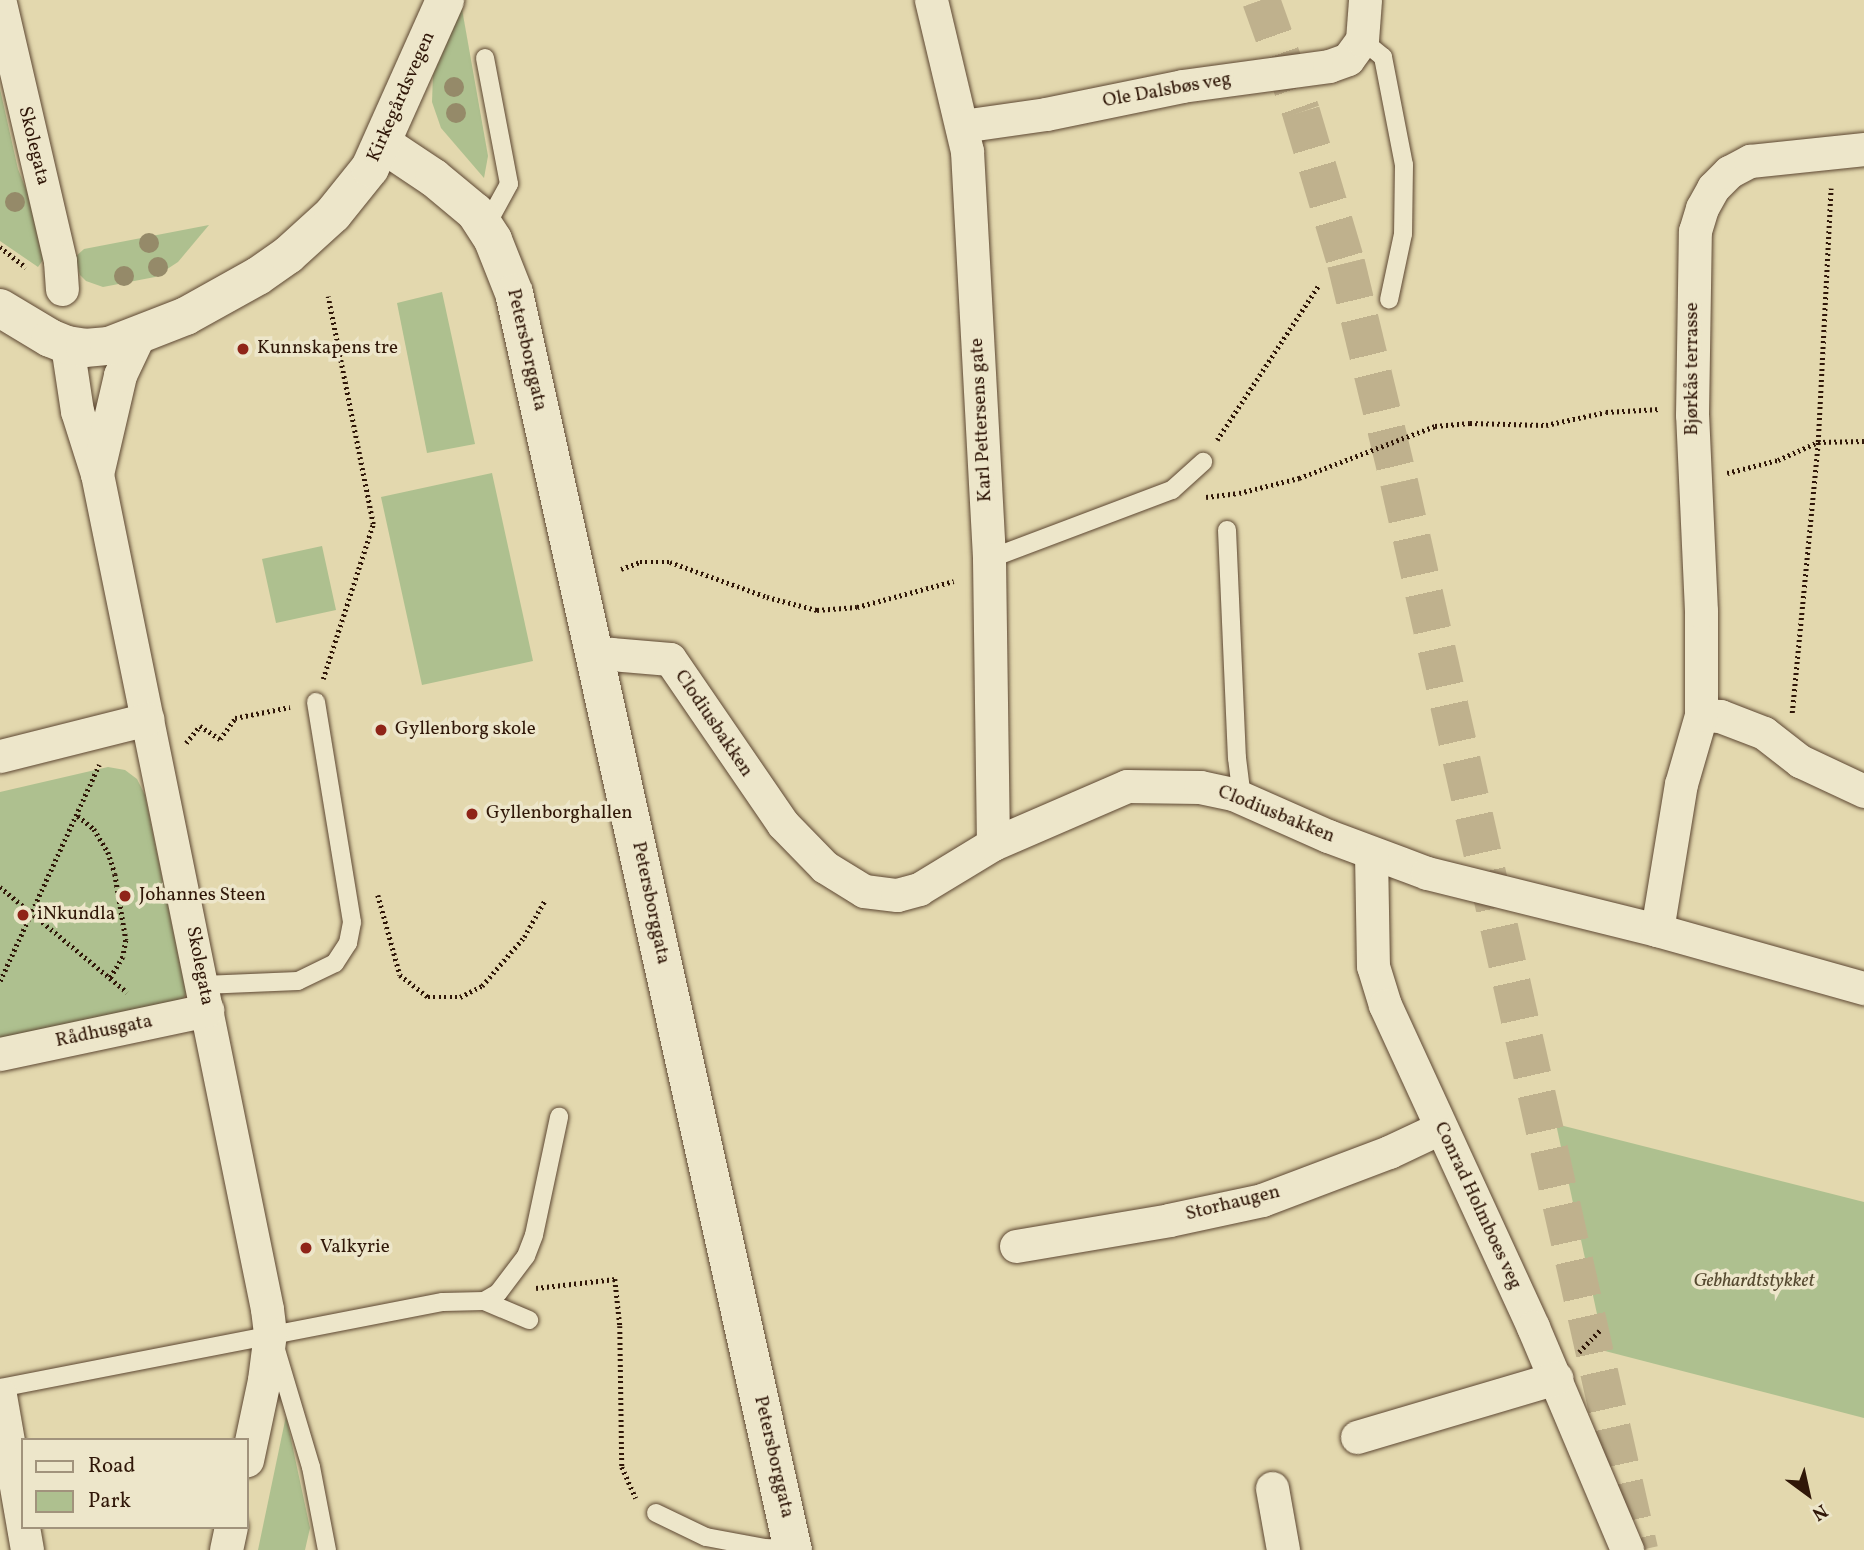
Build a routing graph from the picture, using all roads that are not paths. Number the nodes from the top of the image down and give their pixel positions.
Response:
1 (445, 0) edge
2 (931, 0) edge
3 (1365, 0) edge
4 (0, 3) edge
5 (1362, 40) junction
6 (485, 58) dead end
7 (962, 126) junction
8 (383, 144) junction
9 (1848, 151) edge
10 (486, 226) junction
11 (62, 289) dead end
12 (1389, 300) dead end
13 (0, 308) edge
14 (139, 335) junction
15 (67, 345) junction
16 (1203, 462) road end
17 (97, 474) junction
18 (1227, 530) dead end
19 (989, 565) junction
20 (597, 658) junction
21 (316, 702) road end
22 (1701, 715) junction
23 (131, 724) junction
24 (0, 756) edge
25 (1864, 791) edge
26 (1242, 798) junction
27 (993, 844) junction
28 (1371, 853) junction
29 (1657, 930) junction
30 (1864, 988) edge
31 (205, 997) junction
32 (0, 1054) edge
33 (559, 1117) dead end
34 (1440, 1128) junction
35 (1016, 1246) dead end
36 (484, 1301) junction
37 (529, 1320) dead end
38 (270, 1333) junction
39 (1564, 1369) junction
40 (0, 1388) edge
41 (0, 1395) edge
42 (1357, 1437) dead end
43 (248, 1455) edge
44 (1272, 1488) dead end
45 (656, 1513) road end
46 (21, 1520) edge
47 (22, 1529) edge
48 (231, 1529) edge
49 (793, 1549) edge
50 (26, 1550) edge
51 (226, 1550) edge
52 (327, 1550) edge
53 (1283, 1550) edge
54 (1627, 1550) edge

1 - 8 street, Kirkegårdsvegen
2 - 7 street, Karl Pettersens gate
3 - 5 street
4 - 11 street, Skolegata
5 - 7 street, Ole Dalsbøs veg
5 - 12 lane
6 - 10 lane
7 - 19 street, Karl Pettersens gate
8 - 10 street, Petersborggata
8 - 14 street, Kirkegårdsvegen
9 - 22 street, Bjørkås terrasse
10 - 20 street, Petersborggata
13 - 15 street
14 - 15 street, Kirkegårdsvegen
14 - 17 street, Skolegata
15 - 17 street, Skolegata
16 - 19 lane
17 - 23 street, Skolegata
18 - 26 lane
19 - 27 street, Karl Pettersens gate
20 - 27 street, Clodiusbakken
20 - 49 street, Petersborggata
21 - 31 lane
22 - 25 street
22 - 29 street, Bjørkås terrasse
23 - 24 street
23 - 31 street, Skolegata
26 - 27 street, Clodiusbakken
26 - 28 street, Clodiusbakken
28 - 29 street, Clodiusbakken
28 - 34 street, Conrad Holmboes veg
29 - 30 street, Clodiusbakken
31 - 32 street, Rådhusgata
31 - 38 street, Skolegata
33 - 36 lane
34 - 35 street, Storhaugen
34 - 39 street, Conrad Holmboes veg
36 - 37 lane
36 - 38 lane
38 - 40 lane
38 - 43 street, Skolegata
38 - 52 lane
39 - 42 street
39 - 54 street, Conrad Holmboes veg
41 - 46 street
44 - 53 street
45 - 49 lane
47 - 50 street
48 - 51 street

